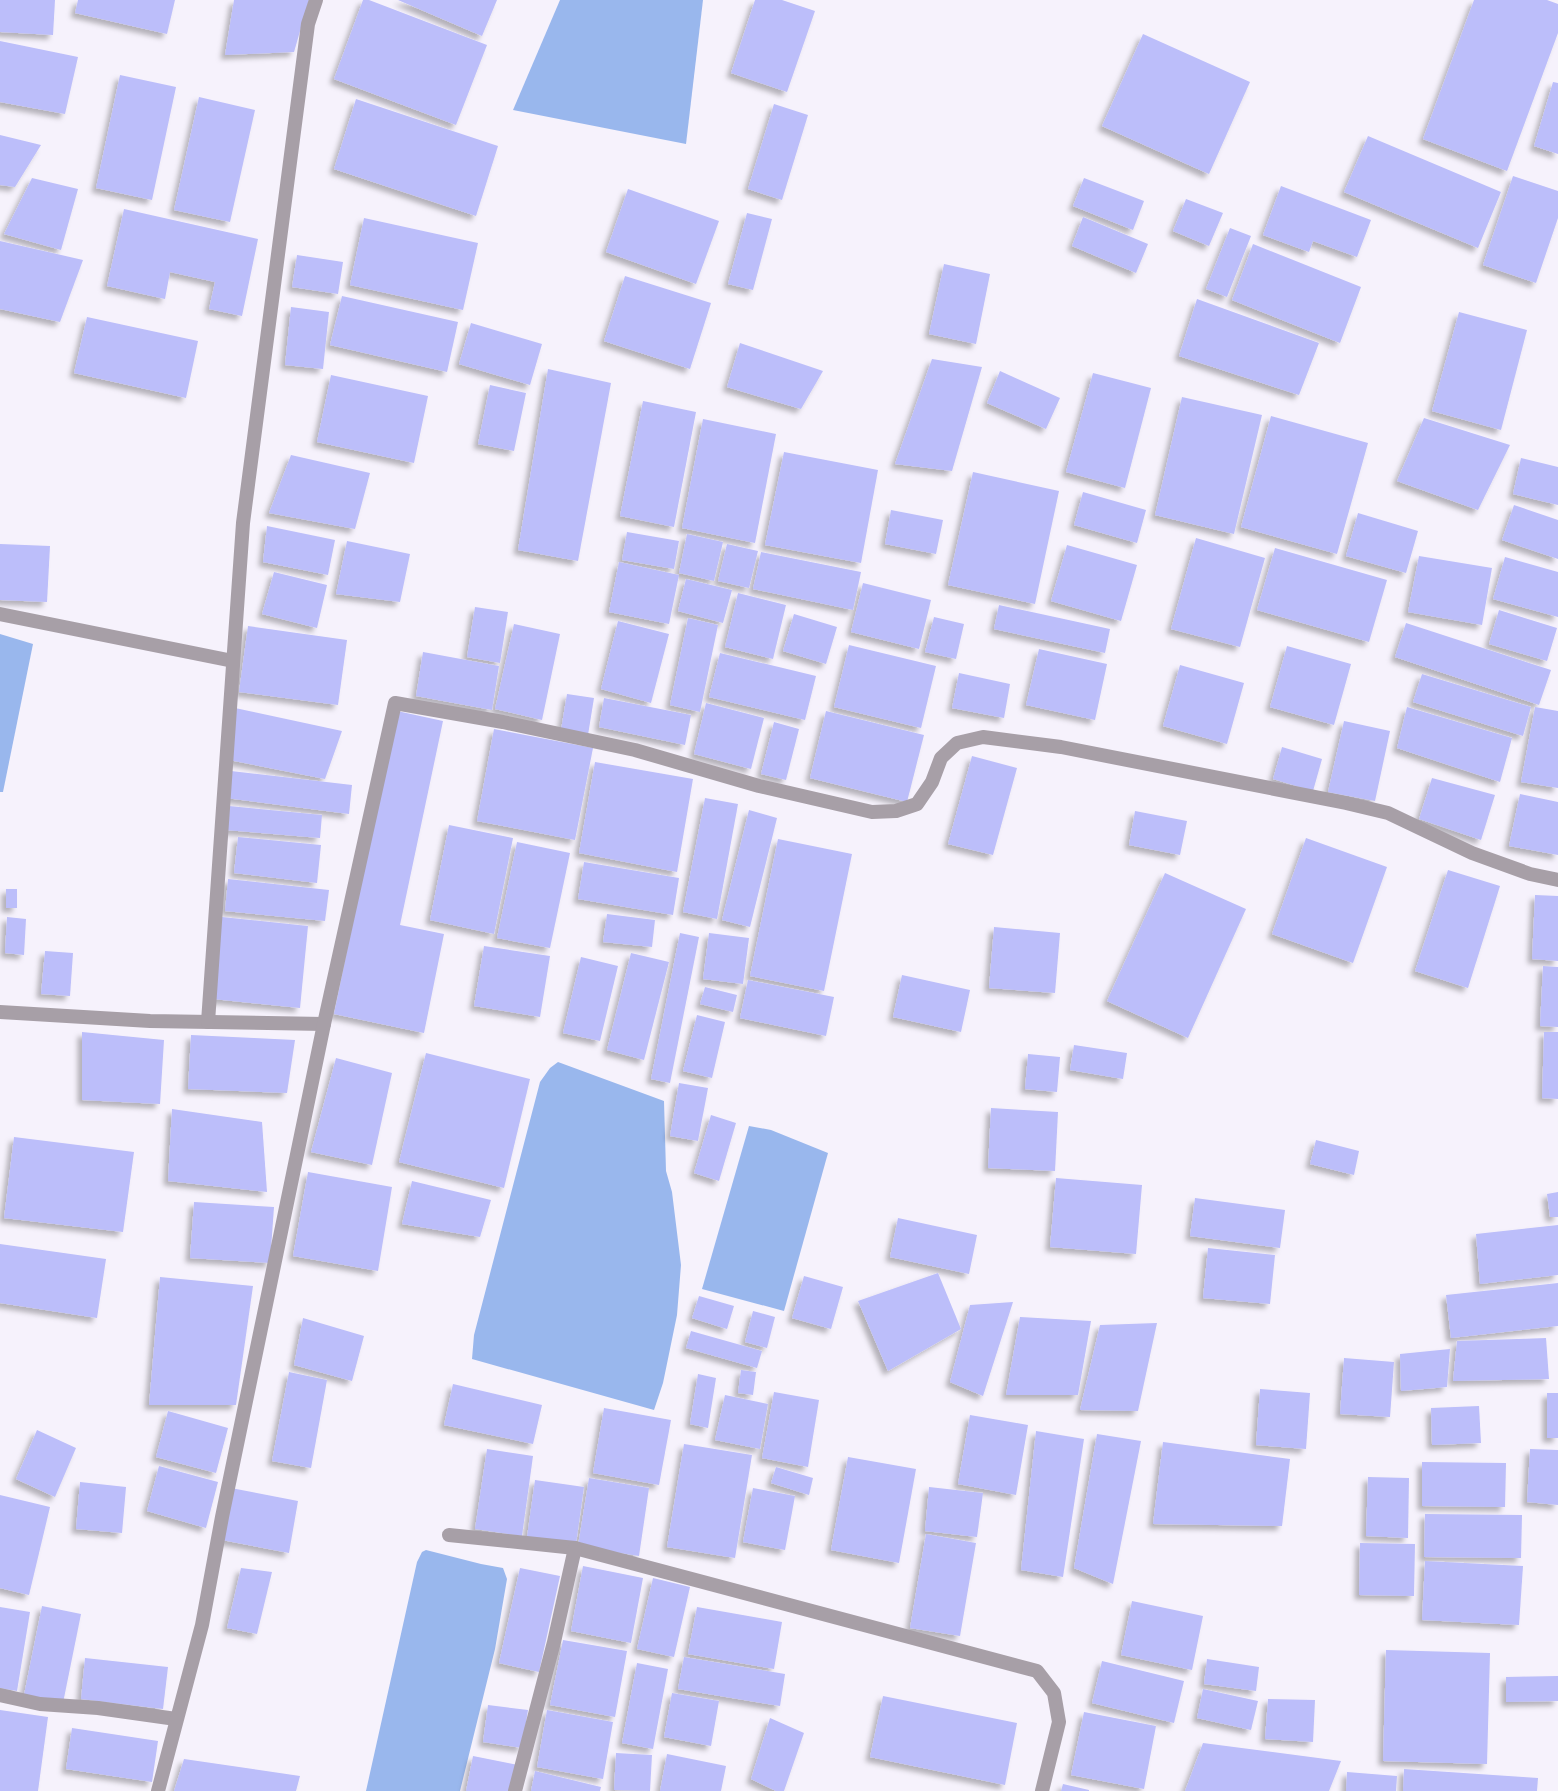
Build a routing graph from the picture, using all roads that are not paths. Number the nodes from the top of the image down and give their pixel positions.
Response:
1 (316, 0) edge
2 (0, 614) edge
3 (233, 661) junction
4 (1558, 880) edge
5 (0, 1012) edge
6 (208, 1022) junction
7 (324, 1024) junction
8 (449, 1535) dead end
9 (575, 1548) junction
10 (0, 1695) edge
11 (176, 1719) junction
12 (158, 1791) edge
13 (515, 1791) edge
14 (1042, 1791) edge

1 - 3 street
2 - 3 street
3 - 6 street
4 - 7 street
5 - 6 street
6 - 7 street
7 - 11 street
8 - 9 street
9 - 13 street
9 - 14 street
10 - 11 street
11 - 12 street

